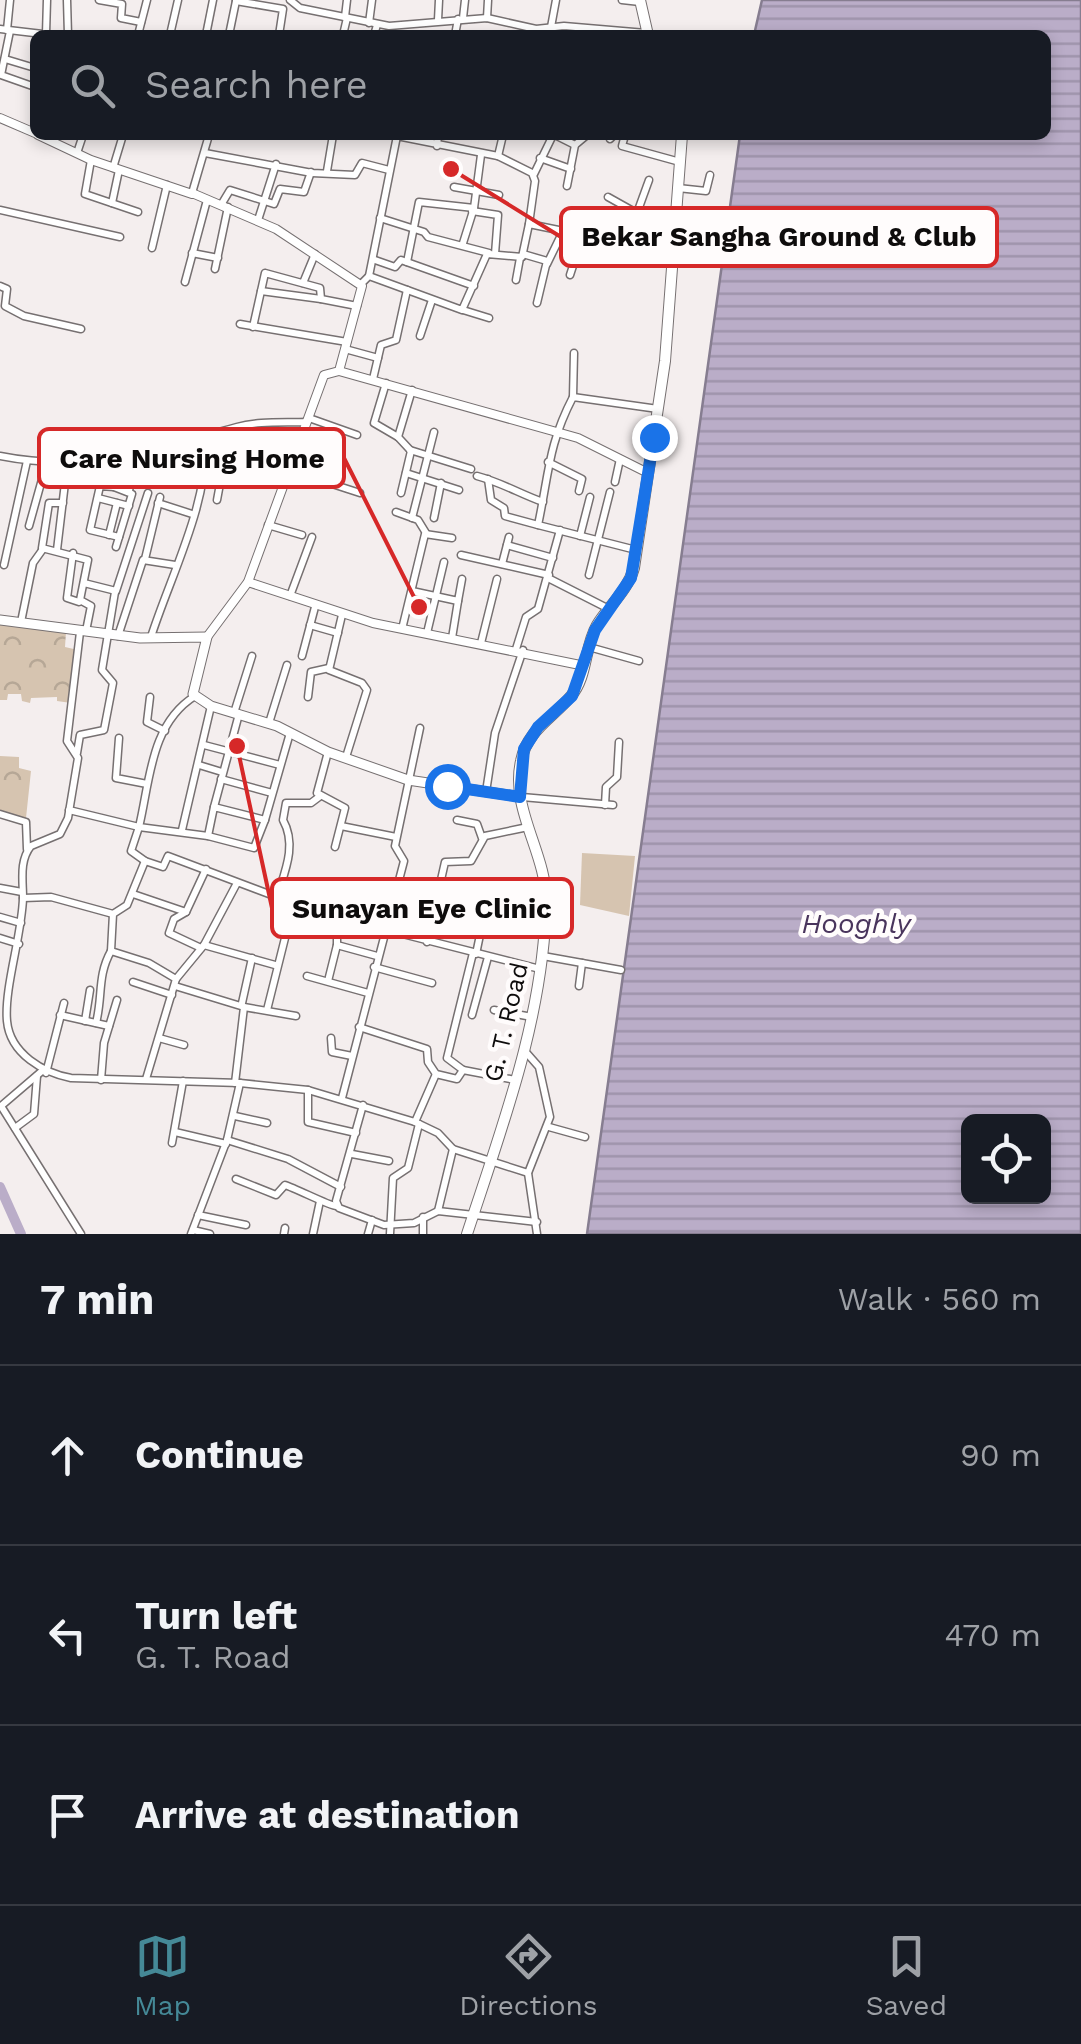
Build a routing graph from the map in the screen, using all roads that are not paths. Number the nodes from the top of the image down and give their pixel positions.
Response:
1 (10, 0) edge
2 (47, 0) edge
3 (66, 0) edge
4 (99, 0) edge
5 (147, 0) edge
6 (178, 0) edge
7 (213, 0) edge
8 (237, 0) edge
9 (290, 0) edge
10 (311, 0) edge
11 (347, 0) edge
12 (372, 0) edge
13 (439, 0) edge
14 (466, 0) edge
15 (488, 0) edge
16 (556, 0) edge
17 (622, 0) edge
18 (640, 1) edge
19 (310, 10) junction
20 (346, 17) junction
21 (487, 18) junction
22 (460, 19) junction
23 (438, 20) junction
24 (141, 22) junction
25 (373, 24) junction
26 (551, 27) junction
27 (5, 30) edge
28 (49, 30) edge
29 (68, 30) edge
30 (139, 30) edge
31 (171, 30) edge
32 (207, 30) edge
33 (230, 30) edge
34 (280, 30) edge
35 (344, 30) edge
36 (374, 30) edge
37 (457, 30) edge
38 (576, 30) edge
39 (647, 30) edge
40 (30, 32) edge
41 (5, 59) junction
42 (30, 66) edge
43 (30, 85) edge
44 (0, 121) edge
45 (30, 132) edge
46 (50, 140) edge
47 (81, 140) edge
48 (122, 140) edge
49 (208, 140) edge
50 (332, 140) edge
51 (395, 140) edge
52 (412, 140) edge
53 (438, 140) edge
54 (501, 140) edge
55 (551, 140) edge
56 (580, 140) edge
57 (623, 140) edge
58 (682, 140) edge
59 (437, 146) junction
60 (205, 152) junction
61 (77, 153) junction
62 (481, 154) junction
63 (498, 156) junction
64 (540, 158) junction
65 (92, 160) junction
66 (681, 162) junction
67 (276, 164) junction
68 (116, 169) junction
69 (389, 170) junction
70 (571, 170) junction
71 (327, 171) junction
72 (311, 172) junction
73 (534, 174) junction
74 (710, 175) dead end
75 (649, 180) dead end
76 (167, 186) junction
77 (567, 186) dead end
78 (454, 187) dead end
79 (677, 188) junction
80 (476, 190) junction
81 (192, 194) junction
82 (499, 195) dead end
83 (608, 196) dead end
84 (207, 200) junction
85 (263, 200) junction
86 (112, 204) junction
87 (225, 206) junction
88 (472, 209) junction
89 (0, 210) edge
90 (138, 212) dead end
91 (637, 213) junction
92 (380, 218) junction
93 (258, 220) junction
94 (530, 224) junction
95 (672, 224) junction
96 (564, 229) junction
97 (416, 230) junction
98 (583, 235) junction
99 (120, 237) dead end
100 (463, 243) junction
101 (152, 248) dead end
102 (192, 252) junction
103 (316, 254) junction
104 (492, 254) junction
105 (671, 254) junction
106 (522, 256) junction
107 (218, 258) junction
108 (374, 260) junction
109 (407, 262) junction
110 (547, 264) junction
111 (215, 269) dead end
112 (570, 275) dead end
113 (365, 280) junction
114 (516, 280) dead end
115 (184, 282) dead end
116 (303, 283) junction
117 (0, 286) edge
118 (474, 286) junction
119 (406, 290) junction
120 (261, 291) junction
121 (321, 299) junction
122 (432, 300) junction
123 (537, 303) dead end
124 (2, 304) edge
125 (357, 306) junction
126 (462, 310) junction
127 (489, 318) dead end
128 (240, 324) dead end
129 (253, 327) junction
130 (82, 329) dead end
131 (420, 336) dead end
132 (346, 345) junction
133 (574, 353) dead end
134 (378, 358) junction
135 (339, 370) junction
136 (373, 379) junction
137 (386, 382) junction
138 (413, 389) junction
139 (573, 397) junction
140 (658, 409) junction
141 (308, 420) junction
142 (434, 432) dead end
143 (554, 432) junction
144 (357, 435) dead end
145 (205, 436) junction
146 (398, 437) junction
147 (410, 450) junction
148 (133, 455) junction
149 (428, 455) junction
150 (0, 456) edge
151 (206, 458) junction
152 (110, 459) junction
153 (620, 459) junction
154 (27, 461) junction
155 (224, 462) junction
156 (548, 462) junction
157 (46, 465) junction
158 (67, 466) junction
159 (471, 469) dead end
160 (291, 472) junction
161 (648, 472) junction
162 (406, 473) junction
163 (477, 476) dead end
164 (422, 478) junction
165 (488, 479) junction
166 (615, 482) dead end
167 (441, 484) junction
168 (114, 487) junction
169 (459, 490) dead end
170 (419, 491) junction
171 (579, 491) dead end
172 (130, 492) junction
173 (610, 492) dead end
174 (148, 493) dead end
175 (360, 493) dead end
176 (590, 496) dead end
177 (98, 498) junction
178 (217, 500) dead end
179 (543, 502) junction
180 (63, 503) junction
181 (117, 503) junction
182 (129, 506) junction
183 (396, 512) dead end
184 (192, 514) junction
185 (412, 518) junction
186 (434, 518) dead end
187 (268, 525) junction
188 (538, 525) junction
189 (29, 526) dead end
190 (560, 530) junction
191 (426, 533) junction
192 (109, 535) junction
193 (302, 535) dead end
194 (580, 536) junction
195 (119, 537) junction
196 (312, 537) dead end
197 (452, 538) dead end
198 (599, 542) junction
199 (116, 547) dead end
200 (43, 549) junction
201 (3, 550) edge
202 (57, 550) junction
203 (637, 550) junction
204 (72, 553) junction
205 (461, 555) dead end
206 (554, 558) junction
207 (145, 559) junction
208 (444, 562) dead end
209 (502, 564) junction
210 (4, 565) dead end
211 (175, 565) junction
212 (589, 575) dead end
213 (549, 576) junction
214 (497, 579) dead end
215 (462, 580) dead end
216 (248, 582) junction
217 (84, 583) junction
218 (412, 591) junction
219 (115, 592) junction
220 (435, 596) junction
221 (289, 598) junction
222 (458, 601) junction
223 (81, 602) junction
224 (315, 607) junction
225 (610, 609) junction
226 (342, 614) junction
227 (0, 620) edge
228 (21, 624) junction
229 (310, 626) junction
230 (402, 629) junction
231 (83, 632) junction
232 (338, 633) junction
233 (426, 633) junction
234 (105, 634) junction
235 (118, 636) junction
236 (207, 637) junction
237 (150, 638) junction
238 (452, 638) junction
239 (480, 643) junction
240 (589, 647) junction
241 (519, 650) junction
242 (252, 656) dead end
243 (302, 656) dead end
244 (638, 661) dead end
245 (287, 665) dead end
246 (585, 666) junction
247 (329, 668) junction
248 (195, 696) junction
249 (150, 697) dead end
250 (308, 697) dead end
251 (211, 706) junction
252 (236, 713) junction
253 (269, 724) junction
254 (420, 728) dead end
255 (165, 732) junction
256 (290, 733) junction
257 (119, 738) dead end
258 (619, 742) dead end
259 (204, 745) junction
260 (228, 751) junction
261 (328, 752) junction
262 (77, 754) junction
263 (346, 756) junction
264 (199, 765) junction
265 (280, 766) junction
266 (222, 775) junction
267 (408, 780) junction
268 (148, 784) junction
269 (272, 792) junction
270 (486, 792) junction
271 (319, 797) junction
272 (520, 797) junction
273 (214, 806) junction
274 (70, 810) junction
275 (0, 814) edge
276 (264, 820) junction
277 (457, 820) dead end
278 (341, 826) junction
279 (528, 827) junction
280 (139, 828) junction
281 (182, 830) junction
282 (208, 836) junction
283 (396, 837) junction
284 (482, 838) junction
285 (335, 847) dead end
286 (27, 850) junction
287 (145, 860) junction
288 (206, 869) junction
289 (236, 883) junction
290 (0, 888) edge
291 (133, 894) junction
292 (22, 895) junction
293 (277, 897) junction
294 (294, 902) junction
295 (486, 906) dead end
296 (186, 912) junction
297 (113, 914) junction
298 (0, 917) edge
299 (21, 922) junction
300 (383, 929) junction
301 (0, 938) edge
302 (427, 942) junction
303 (19, 944) junction
304 (336, 944) junction
305 (203, 947) junction
306 (110, 951) junction
307 (474, 954) junction
308 (377, 956) junction
309 (542, 956) junction
310 (488, 957) junction
311 (252, 958) junction
312 (582, 963) junction
313 (276, 965) junction
314 (374, 967) junction
315 (540, 970) junction
316 (621, 970) dead end
317 (308, 976) dead end
318 (133, 982) dead end
319 (328, 982) junction
320 (432, 983) dead end
321 (579, 986) dead end
322 (174, 987) junction
323 (90, 990) dead end
324 (368, 993) junction
325 (117, 1000) dead end
326 (64, 1003) dead end
327 (243, 1005) junction
328 (267, 1010) junction
329 (494, 1010) dead end
330 (0, 1011) edge
331 (60, 1015) junction
332 (472, 1015) dead end
333 (296, 1016) dead end
334 (532, 1018) junction
335 (7, 1021) junction
336 (85, 1021) junction
337 (96, 1023) junction
338 (108, 1026) junction
339 (359, 1027) junction
340 (159, 1038) junction
341 (331, 1038) dead end
342 (184, 1045) dead end
343 (524, 1050) junction
344 (352, 1056) junction
345 (463, 1070) junction
346 (42, 1074) junction
347 (436, 1074) junction
348 (146, 1079) junction
349 (101, 1080) junction
350 (515, 1080) junction
351 (183, 1081) junction
352 (238, 1083) junction
353 (308, 1090) junction
354 (342, 1098) junction
355 (363, 1104) junction
356 (1, 1106) edge
357 (235, 1116) junction
358 (266, 1123) dead end
359 (417, 1123) junction
360 (548, 1126) junction
361 (14, 1128) junction
362 (174, 1132) junction
363 (356, 1133) junction
364 (585, 1137) dead end
365 (227, 1142) junction
366 (172, 1143) dead end
367 (453, 1149) junction
368 (352, 1154) junction
369 (490, 1160) junction
370 (390, 1161) dead end
371 (528, 1173) junction
372 (236, 1179) dead end
373 (342, 1187) junction
374 (320, 1201) junction
375 (336, 1206) junction
376 (438, 1211) junction
377 (198, 1215) junction
378 (473, 1216) junction
379 (423, 1217) junction
380 (372, 1220) junction
381 (537, 1222) junction
382 (246, 1225) dead end
383 (390, 1230) edge
384 (192, 1232) edge
385 (81, 1234) edge
386 (210, 1234) edge
387 (314, 1234) edge
388 (368, 1234) edge
389 (423, 1234) edge
390 (468, 1234) edge
391 (537, 1234) edge

1 - 27 street
2 - 28 street
3 - 29 street
4 - 24 street
5 - 24 street
6 - 31 street
7 - 32 street
8 - 33 street
8 - 34 street
9 - 19 street
10 - 19 street
11 - 20 street
12 - 25 street
13 - 23 street
14 - 22 street
15 - 21 street
16 - 26 street
17 - 18 street
18 - 39 main road
19 - 20 street
20 - 25 street
20 - 35 street
21 - 22 street
21 - 26 street
22 - 23 street
22 - 37 street
23 - 25 street
24 - 30 street
25 - 36 street
26 - 38 street
27 - 40 street
27 - 41 street
41 - 42 street
41 - 43 street
44 - 45 street
46 - 61 street
47 - 61 street
48 - 68 street
49 - 60 street
50 - 71 street
51 - 69 street
52 - 59 street
53 - 59 street
54 - 63 street
55 - 64 street
56 - 70 street
57 - 66 street
58 - 66 main road, G. T. Road
59 - 62 street
60 - 67 street
60 - 81 street
61 - 65 street
62 - 63 street
62 - 80 street
63 - 73 street
64 - 70 street
64 - 73 street
65 - 68 street
65 - 86 street
66 - 79 main road, G. T. Road
67 - 72 street
67 - 85 street
68 - 76 street
68 - 86 street
69 - 71 street
69 - 92 street
70 - 77 street
71 - 72 street
72 - 85 street
73 - 94 street
74 - 79 street
75 - 91 street
76 - 81 street
76 - 101 street
78 - 80 street
79 - 95 main road, G. T. Road
80 - 82 street
80 - 88 street
81 - 84 street
83 - 91 street
84 - 87 street
84 - 102 street
85 - 87 street
85 - 93 street
86 - 90 street
87 - 93 street
87 - 107 street
88 - 97 street
88 - 100 street
88 - 104 street
89 - 99 street
91 - 95 street
92 - 97 street
92 - 108 street
93 - 103 street
94 - 96 street
94 - 106 street
95 - 105 main road, G. T. Road
96 - 98 street
96 - 110 street
97 - 100 street
97 - 109 street
98 - 105 street
98 - 112 street
100 - 104 street
102 - 107 street
102 - 115 street
103 - 113 street
103 - 116 street
104 - 106 street
104 - 118 street
105 - 140 main road, G. T. Road
106 - 110 street
106 - 114 street
107 - 111 street
108 - 109 street
108 - 113 street
109 - 118 street
110 - 123 street
113 - 119 street
113 - 125 street
116 - 120 street
116 - 121 street
117 - 124 street
118 - 126 street
119 - 122 street
119 - 134 street
120 - 121 street
120 - 129 street
121 - 125 street
122 - 126 street
122 - 131 street
124 - 130 street
125 - 132 street
126 - 127 street
128 - 129 street
129 - 132 street
132 - 134 street
132 - 135 street
133 - 139 street
134 - 136 street
135 - 136 street
135 - 141 street
136 - 137 street
137 - 138 street
137 - 146 street
138 - 143 street
138 - 146 street
139 - 140 street
139 - 143 street
140 - 161 main road, G. T. Road
141 - 144 street
141 - 145 street
141 - 160 street
142 - 149 street
143 - 153 street
143 - 156 street
145 - 148 street
145 - 151 street
146 - 147 street
147 - 149 street
147 - 162 street
148 - 152 street
148 - 172 street
149 - 159 street
149 - 164 street
150 - 154 street
151 - 155 street
151 - 184 street
152 - 158 street
152 - 168 street
153 - 161 street
153 - 166 street
154 - 157 street
154 - 201 street
155 - 160 street
155 - 178 street
156 - 171 street
156 - 179 street
157 - 158 street
157 - 189 street
158 - 180 street
160 - 175 street
160 - 187 street
161 - 203 main road, G. T. Road
162 - 164 street
162 - 170 street
163 - 165 street
164 - 167 street
164 - 170 street
165 - 179 street
165 - 188 street
167 - 169 street
167 - 186 street
168 - 172 street
168 - 177 street
170 - 185 street
172 - 182 street
173 - 198 street
174 - 219 street
176 - 194 street
177 - 181 street
177 - 192 street
179 - 188 street
180 - 200 street
180 - 202 street
181 - 182 street
181 - 192 street
182 - 195 street
183 - 185 street
184 - 207 street
184 - 211 street
185 - 191 street
187 - 193 street
187 - 216 street
188 - 190 street
190 - 194 street
190 - 206 street
191 - 197 street
191 - 218 street
192 - 195 street
194 - 198 street
195 - 199 street
196 - 221 street
198 - 203 street
198 - 212 street
200 - 202 street
200 - 228 street
201 - 210 street
202 - 204 street
203 - 225 main road, G. T. Road
204 - 217 street
204 - 223 street
205 - 209 street
206 - 209 street
206 - 213 street
207 - 211 street
207 - 235 street
208 - 220 street
209 - 213 street
211 - 237 street
213 - 225 street
213 - 241 street
214 - 239 street
215 - 222 street
216 - 221 street
216 - 236 street
217 - 219 street
217 - 223 street
218 - 220 street
218 - 230 street
219 - 234 street
220 - 222 street
220 - 233 street
221 - 224 street
222 - 238 street
223 - 231 street
224 - 226 street
224 - 229 street
225 - 240 main road, G. T. Road
226 - 230 street
226 - 232 street
227 - 228 main road
228 - 231 main road
229 - 232 street
229 - 243 street
230 - 233 street
231 - 234 main road
231 - 262 street
232 - 247 street
233 - 238 street
234 - 235 main road
234 - 262 street
235 - 237 main road
236 - 237 main road
236 - 248 main road
238 - 239 street
239 - 241 street
240 - 244 street
240 - 246 main road, G. T. Road
241 - 246 street
241 - 270 street
242 - 252 street
245 - 253 street
246 - 272 main road, G. T. Road
247 - 250 street
247 - 263 street
248 - 251 main road
248 - 255 street
249 - 255 street
251 - 252 main road
251 - 259 street
252 - 253 main road
252 - 260 street
253 - 256 main road
254 - 267 street
255 - 268 street
256 - 261 main road
256 - 265 street
257 - 268 street
258 - 272 street
259 - 260 street
259 - 264 street
260 - 265 street
260 - 266 street
261 - 263 main road
261 - 271 street
262 - 274 street
263 - 267 main road
264 - 266 street
264 - 281 street
265 - 269 street
266 - 269 street
266 - 273 street
267 - 270 main road
267 - 283 street
268 - 280 street
269 - 276 street
270 - 272 main road
271 - 278 street
271 - 293 street
272 - 279 main road, G. T. Road
273 - 276 street
273 - 282 street
274 - 280 street
274 - 286 street
275 - 286 street
276 - 282 street
277 - 284 street
278 - 283 street
278 - 285 street
279 - 284 street
279 - 309 main road, G. T. Road
280 - 281 street
280 - 287 street
281 - 282 street
283 - 300 street
284 - 302 street
286 - 292 street
287 - 288 street
287 - 291 street
288 - 289 street
288 - 296 street
289 - 293 street
289 - 305 street
290 - 292 street
291 - 296 street
291 - 297 street
292 - 297 street
292 - 299 street
293 - 294 street
294 - 304 street
294 - 313 street
295 - 307 street
296 - 305 street
297 - 306 street
298 - 299 street
299 - 303 street
300 - 302 street
300 - 308 street
301 - 303 street
302 - 307 street
303 - 335 street
304 - 308 street
304 - 319 street
305 - 311 street
305 - 322 street
306 - 322 street
306 - 337 street
307 - 310 street
307 - 345 street
308 - 314 street
309 - 312 street
309 - 315 main road, G. T. Road
310 - 315 street
310 - 332 street
311 - 313 street
311 - 327 street
312 - 316 street
312 - 321 street
313 - 328 street
314 - 320 street
314 - 324 street
315 - 334 main road, G. T. Road
317 - 319 street
318 - 322 street
319 - 324 street
322 - 327 street
322 - 340 street
323 - 336 street
324 - 339 street
325 - 338 street
326 - 331 street
327 - 328 street
327 - 352 street
328 - 333 street
329 - 334 street
330 - 335 street
331 - 336 street
331 - 346 street
334 - 343 main road, G. T. Road
335 - 346 street
336 - 337 street
337 - 338 street
338 - 349 street
339 - 344 street
339 - 347 street
340 - 342 street
340 - 348 street
341 - 344 street
343 - 350 main road, G. T. Road
343 - 360 street
344 - 354 street
345 - 347 street
345 - 350 street
346 - 349 street
346 - 356 street
346 - 361 street
347 - 359 street
348 - 349 street
348 - 351 street
350 - 369 main road, G. T. Road
351 - 352 street
351 - 362 street
352 - 353 street
352 - 357 street
353 - 354 street
353 - 363 street
354 - 355 street
355 - 359 street
355 - 363 street
356 - 361 street
357 - 358 street
357 - 365 street
359 - 367 street
359 - 383 street
360 - 364 street
360 - 371 street
361 - 385 street
362 - 365 street
362 - 366 street
363 - 368 street
365 - 373 street
365 - 377 street
367 - 369 street
367 - 376 street
368 - 370 street
368 - 373 street
369 - 371 street
369 - 378 main road, G. T. Road
371 - 381 street
372 - 374 street
373 - 375 street
374 - 375 street
374 - 387 street
375 - 380 street
376 - 378 street
376 - 379 street
377 - 382 street
377 - 384 street
378 - 381 street
378 - 390 main road, G. T. Road
379 - 383 street
379 - 389 street
380 - 383 street
380 - 388 street
381 - 391 street
384 - 386 street

